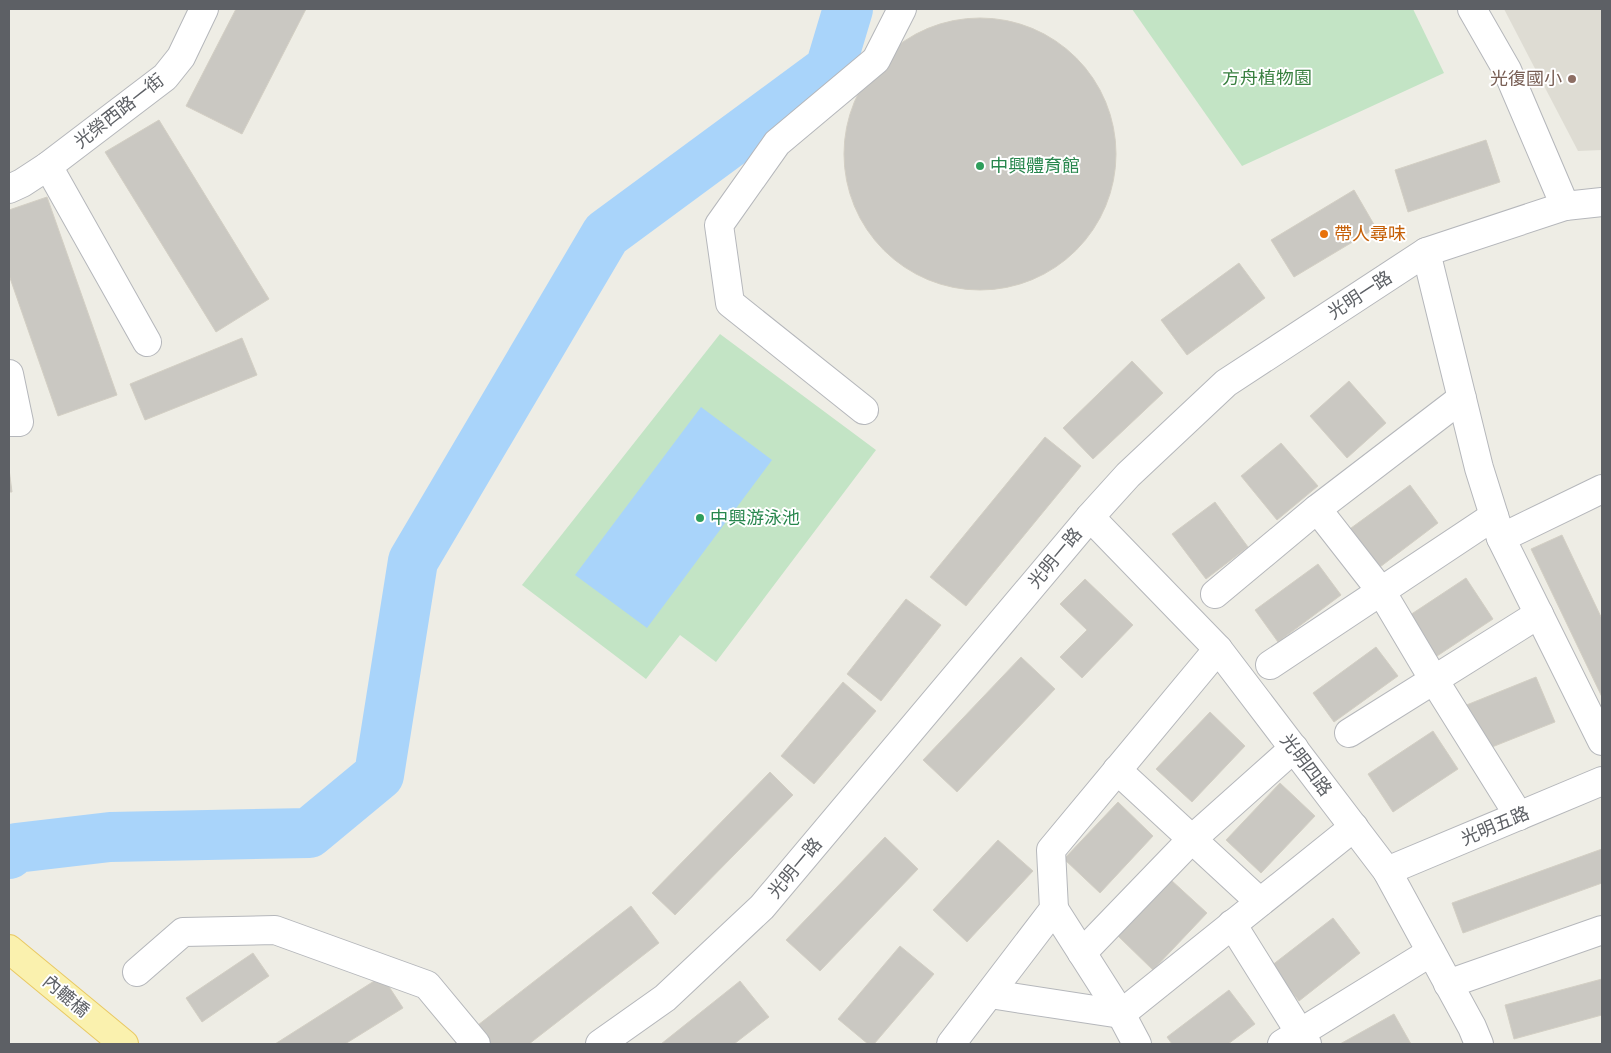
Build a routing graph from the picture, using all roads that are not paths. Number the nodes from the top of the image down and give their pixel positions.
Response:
1 (902, 9) edge
2 (1472, 9) edge
3 (196, 11) edge
4 (48, 166) junction
5 (9, 188) edge
6 (1602, 202) edge
7 (1565, 206) junction
8 (1426, 252) junction
9 (147, 342) dead end
10 (9, 374) edge
11 (1462, 398) junction
12 (864, 410) dead end
13 (9, 422) edge
14 (1602, 489) edge
15 (1317, 509) junction
16 (1090, 517) junction
17 (1498, 527) junction
18 (1382, 591) junction
19 (1215, 594) dead end
20 (1539, 614) junction
21 (1218, 649) junction
22 (1270, 665) dead end
23 (1434, 680) junction
24 (1349, 733) dead end
25 (1602, 741) edge
26 (1294, 748) junction
27 (1118, 770) junction
28 (1602, 780) edge
29 (1519, 816) junction
30 (1354, 827) junction
31 (1191, 840) junction
32 (1387, 871) junction
33 (1260, 902) junction
34 (1054, 909) junction
35 (1232, 924) junction
36 (1602, 930) edge
37 (9, 948) edge
38 (1431, 952) junction
39 (1082, 953) junction
40 (138, 972) dead end
41 (1448, 984) junction
42 (990, 994) junction
43 (1120, 1014) junction
44 (1297, 1040) edge
45 (124, 1044) edge
46 (476, 1044) edge
47 (600, 1044) edge
48 (951, 1044) edge
49 (1137, 1044) edge
50 (1480, 1044) edge

1 - 12 street
2 - 7 street
3 - 4 street, 光榮西路一街
4 - 5 street, 光榮西路一街
4 - 9 street
6 - 7 street, 光明一路
7 - 8 street, 光明一路
8 - 11 street
8 - 16 street, 光明一路
10 - 13 street
11 - 15 street
11 - 17 street
14 - 17 street
15 - 18 street
15 - 19 street
16 - 21 street, 光明四路
16 - 47 street, 光明一路
17 - 18 street
17 - 20 street
18 - 22 street
18 - 23 street
20 - 23 street
20 - 25 street
21 - 26 street, 光明四路
21 - 27 street
23 - 24 street
23 - 29 street
26 - 30 street, 光明四路
26 - 31 street
27 - 31 street
27 - 34 street
28 - 29 street, 光明五路
29 - 32 street, 光明五路
30 - 32 street, 光明四路
30 - 33 street
31 - 33 street
31 - 39 street
32 - 38 street, 光明四路
33 - 35 street
34 - 39 street
34 - 42 street
35 - 43 street
35 - 44 street
36 - 41 street
37 - 45 main road, 內轆橋
38 - 41 street, 光明四路
38 - 44 street
39 - 43 street
40 - 46 street
41 - 50 street, 光明四路
42 - 43 street
42 - 48 street
43 - 49 street

